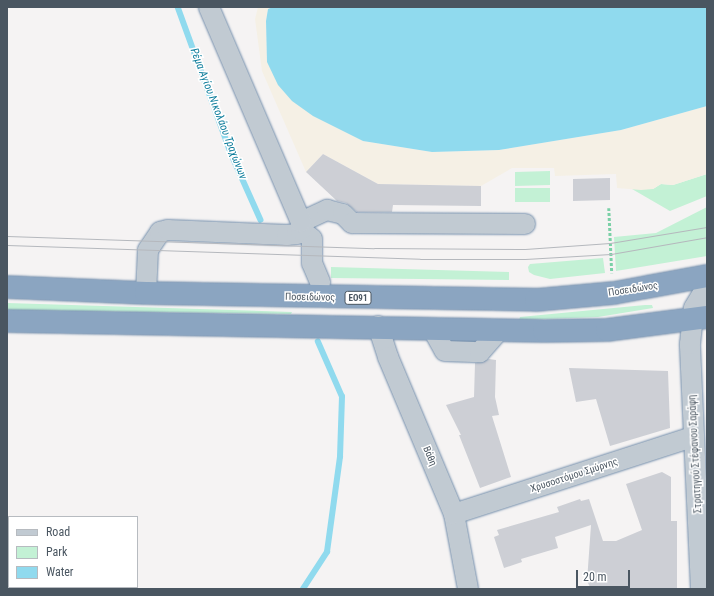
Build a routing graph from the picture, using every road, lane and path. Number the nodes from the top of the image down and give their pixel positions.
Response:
1 (209, 7) edge
2 (609, 208) dead end
3 (525, 224) dead end
4 (296, 229) junction
5 (612, 276) dead end
6 (707, 276) edge
7 (320, 282) dead end
8 (707, 286) edge
9 (7, 287) edge
10 (146, 293) junction
11 (699, 318) edge
12 (7, 321) edge
13 (378, 326) junction
14 (694, 436) junction
15 (454, 514) junction
16 (468, 589) edge
17 (701, 589) edge

1 - 4 street
2 - 5 path
3 - 4 street
4 - 7 street
4 - 10 street
6 - 10 highway, Ποσειδώνος / ΕΟ91
8 - 11 street, Στρατηγού Στέφανου Σαράφη
9 - 10 highway, Ποσειδώνος / ΕΟ91
11 - 13 highway
11 - 14 street, Στρατηγού Στέφανου Σαράφη
12 - 13 highway
13 - 15 street, Βάθη
14 - 15 street, Χρυσοστόμου Σμύρνης
14 - 17 street, Στρατηγού Στέφανου Σαράφη
15 - 16 street, Βάθη

